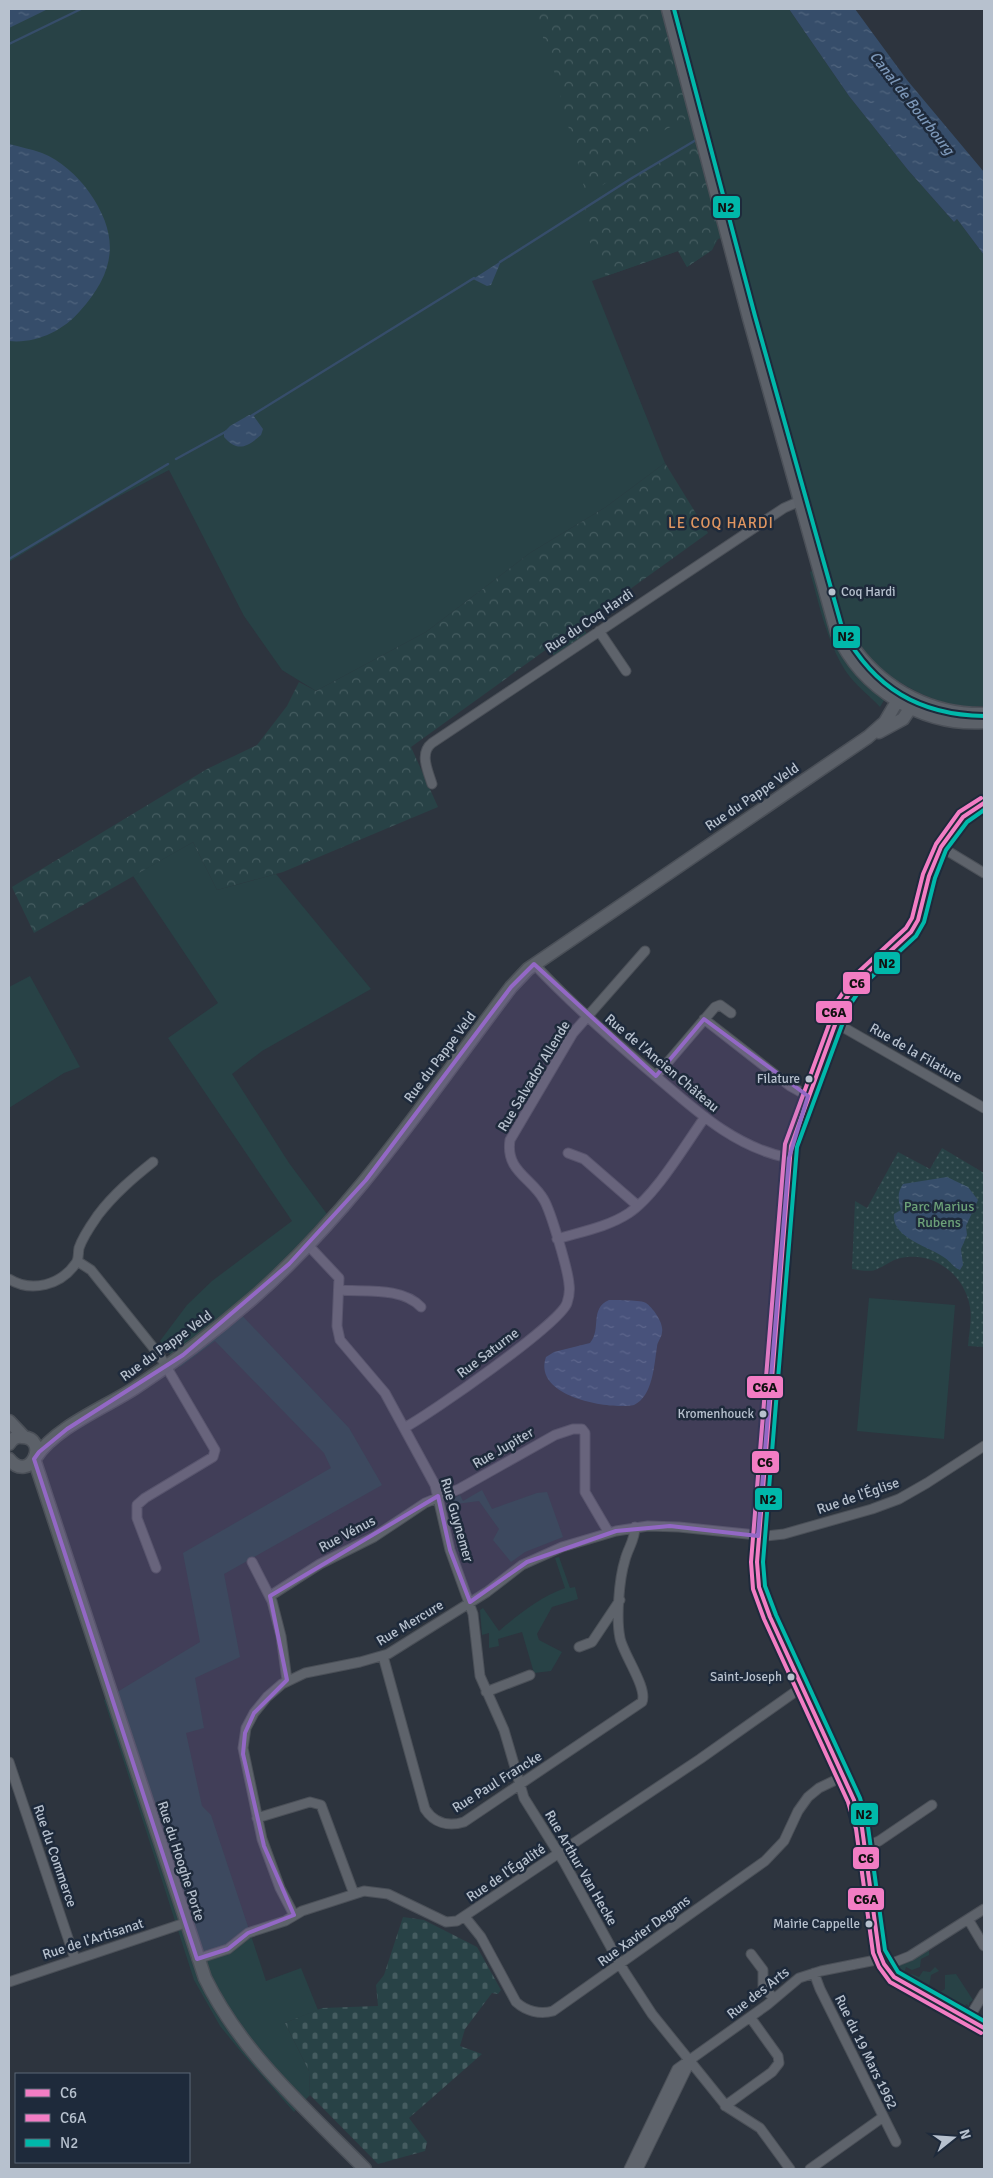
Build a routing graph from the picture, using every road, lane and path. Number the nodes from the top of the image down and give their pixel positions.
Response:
1 (668, 9) edge
2 (800, 501) junction
3 (599, 631) junction
4 (626, 671) dead end
5 (900, 696) junction
6 (914, 704) junction
7 (984, 714) edge
8 (984, 722) edge
9 (868, 738) junction
10 (432, 784) dead end
11 (984, 803) edge
12 (945, 849) junction
13 (984, 873) edge
14 (645, 951) dead end
15 (534, 964) junction
16 (731, 1013) dead end
17 (587, 1017) junction
18 (704, 1019) junction
19 (834, 1022) junction
20 (656, 1076) junction
21 (808, 1096) junction
22 (984, 1108) edge
23 (705, 1118) junction
24 (568, 1153) dead end
25 (789, 1158) junction
26 (153, 1162) dead end
27 (638, 1206) junction
28 (557, 1240) junction
29 (308, 1245) junction
30 (77, 1261) junction
31 (9, 1279) edge
32 (569, 1285) joint
33 (340, 1290) junction
34 (421, 1307) dead end
35 (167, 1366) junction
36 (9, 1421) edge
37 (404, 1428) junction
38 (67, 1429) junction
39 (27, 1438) junction
40 (9, 1444) edge
41 (984, 1446) edge
42 (35, 1458) junction
43 (13, 1464) edge
44 (438, 1497) junction
45 (52, 1514) junction
46 (635, 1527) junction
47 (609, 1533) junction
48 (758, 1536) junction
49 (252, 1562) dead end
50 (156, 1568) dead end
51 (270, 1596) junction
52 (620, 1600) junction
53 (470, 1602) junction
54 (580, 1647) dead end
55 (383, 1656) junction
56 (530, 1675) dead end
57 (287, 1680) junction
58 (802, 1687) junction
59 (486, 1692) junction
60 (9, 1762) edge
61 (844, 1776) junction
62 (520, 1785) junction
63 (932, 1805) dead end
64 (257, 1818) junction
65 (865, 1847) junction
66 (559, 1853) junction
67 (354, 1894) junction
68 (984, 1909) edge
69 (294, 1915) junction
70 (465, 1917) junction
71 (968, 1919) junction
72 (186, 1923) junction
73 (984, 1946) edge
74 (751, 1954) dead end
75 (197, 1959) junction
76 (75, 1960) junction
77 (883, 1962) junction
78 (621, 1964) junction
79 (814, 1973) junction
80 (9, 1982) edge
81 (984, 1993) edge
82 (774, 2000) junction
83 (750, 2017) junction
84 (969, 2018) junction
85 (984, 2028) edge
86 (690, 2062) junction
87 (725, 2106) junction
88 (883, 2117) junction
89 (896, 2142) dead end
90 (365, 2169) edge
91 (629, 2169) edge
92 (638, 2169) edge
93 (790, 2169) edge
94 (810, 2169) edge

1 - 2 street
2 - 3 street, Rue du Coq Hardi
2 - 5 street
3 - 4 street
3 - 10 street, Rue du Coq Hardi
5 - 6 street
5 - 9 street, Rue du Pappe Veld
6 - 7 street
6 - 8 street
6 - 9 street, Rue du Pappe Veld
9 - 15 street, Rue du Pappe Veld
11 - 12 street
12 - 13 street
12 - 19 street
14 - 17 street, Rue Salvador Allende
15 - 17 street, Rue de l'Ancien Château
15 - 29 street, Rue du Pappe Veld
16 - 18 street
17 - 20 street, Rue de l'Ancien Château
17 - 28 street, Rue Salvador Allende
18 - 20 street
18 - 21 street
19 - 21 street
19 - 22 street, Rue de la Filature
20 - 23 street, Rue de l'Ancien Château
21 - 25 street
23 - 25 street, Rue de l'Ancien Château
23 - 27 street
24 - 27 street
25 - 48 street
26 - 30 street
27 - 28 street
28 - 32 street, Rue Salvador Allende
29 - 33 street, Rue Guynemer
29 - 35 street, Rue du Pappe Veld
30 - 31 street
30 - 35 street
32 - 37 street, Rue Saturne
33 - 34 street
33 - 37 street, Rue Guynemer
35 - 38 street, Rue du Pappe Veld
35 - 50 street
36 - 39 street
37 - 44 street, Rue Guynemer
38 - 39 street, Rue du Pappe Veld
38 - 42 street, Rue du Pappe Veld
39 - 40 street, Rue du Pappe Veld
39 - 42 street, Rue du Hooghe Porte
41 - 48 street, Rue de l'Église
42 - 43 street
42 - 45 street, Rue du Hooghe Porte
43 - 45 street, Rue du Hooghe Porte
44 - 47 street, Rue Jupiter
44 - 51 street, Rue Vénus
44 - 53 street, Rue Guynemer
45 - 72 street, Rue du Hooghe Porte
46 - 47 street, Rue Mercure
46 - 48 street, Rue Mercure
46 - 52 street
47 - 53 street, Rue Mercure
48 - 58 street
49 - 51 street
51 - 57 street
52 - 54 street
52 - 62 street, Rue Paul Francke
53 - 55 street, Rue Mercure
53 - 59 street, Rue Guynemer
55 - 57 street, Rue Mercure
55 - 62 street, Rue Paul Francke
56 - 59 street
57 - 64 street, Rue Mercure
58 - 61 street
58 - 66 street, Rue de l'Égalité
59 - 62 street, Rue Guynemer
60 - 76 street, Rue du Commerce
61 - 65 street
61 - 78 street, Rue Xavier Degans
62 - 66 street, Rue Arthur Van Hecke
63 - 65 street
64 - 67 street
64 - 69 street, Rue Mercure
65 - 77 street
66 - 70 street, Rue de l'Égalité
66 - 78 street, Rue Arthur Van Hecke
67 - 69 street, Rue de l'Égalité
67 - 70 street, Rue de l'Égalité
68 - 71 street, Rue des Arts
69 - 75 street, Rue de l'Égalité
70 - 78 street, Rue Xavier Degans
71 - 73 street
71 - 77 street, Rue des Arts
72 - 75 street, Rue du Hooghe Porte
72 - 76 street, Rue de l'Artisanat
74 - 82 street
75 - 90 street, Rue du Hooghe Porte
76 - 80 street, Rue de l'Artisanat
77 - 79 street, Rue des Arts
77 - 84 street
78 - 86 street, Rue Arthur Van Hecke
79 - 82 street, Rue des Arts
79 - 88 street, Rue du 19 Mars 1962
81 - 84 street
82 - 83 street, Rue des Arts
83 - 86 street, Rue des Arts
83 - 87 street
84 - 85 street
86 - 87 street, Rue Arthur Van Hecke
86 - 91 street, Rue des Arts
86 - 92 street
87 - 93 street, Rue Arthur Van Hecke
88 - 89 street, Rue du 19 Mars 1962
88 - 94 street

